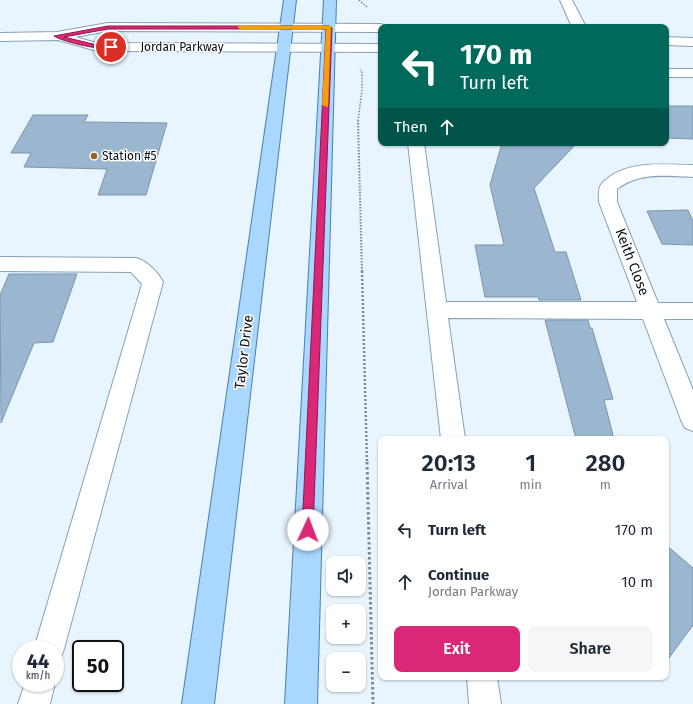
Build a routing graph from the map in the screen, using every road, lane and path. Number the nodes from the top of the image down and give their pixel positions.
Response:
1 (290, 0) edge
2 (330, 0) edge
3 (566, 0) edge
4 (578, 24) edge
5 (378, 29) edge
6 (56, 36) junction
7 (0, 37) edge
8 (286, 38) junction
9 (328, 38) junction
10 (669, 41) edge
11 (693, 42) edge
12 (378, 47) edge
13 (356, 67) dead end
14 (669, 73) edge
15 (693, 73) edge
16 (416, 146) edge
17 (693, 171) edge
18 (0, 264) edge
19 (438, 310) junction
20 (651, 311) junction
21 (693, 311) edge
22 (693, 420) edge
23 (453, 436) edge
24 (53, 640) edge
25 (482, 680) edge
26 (37, 692) edge
27 (34, 704) edge
28 (198, 704) edge
29 (301, 704) edge
30 (373, 704) edge
31 (486, 704) edge

1 - 8 main road, Taylor Drive
2 - 9 main road
3 - 4 street
5 - 9 street
6 - 7 street, Jordan Parkway
6 - 8 street, Jordan Parkway
6 - 8 street, Jordan Parkway
8 - 9 street
8 - 9 street
8 - 28 main road, Taylor Drive
9 - 12 street
9 - 29 main road
10 - 11 street
13 - 30 path
14 - 15 street
16 - 19 street
17 - 20 street, Keith Close
18 - 24 street
19 - 20 street
19 - 23 street
20 - 21 street
20 - 22 street, Keith Close
25 - 31 street
26 - 27 street

